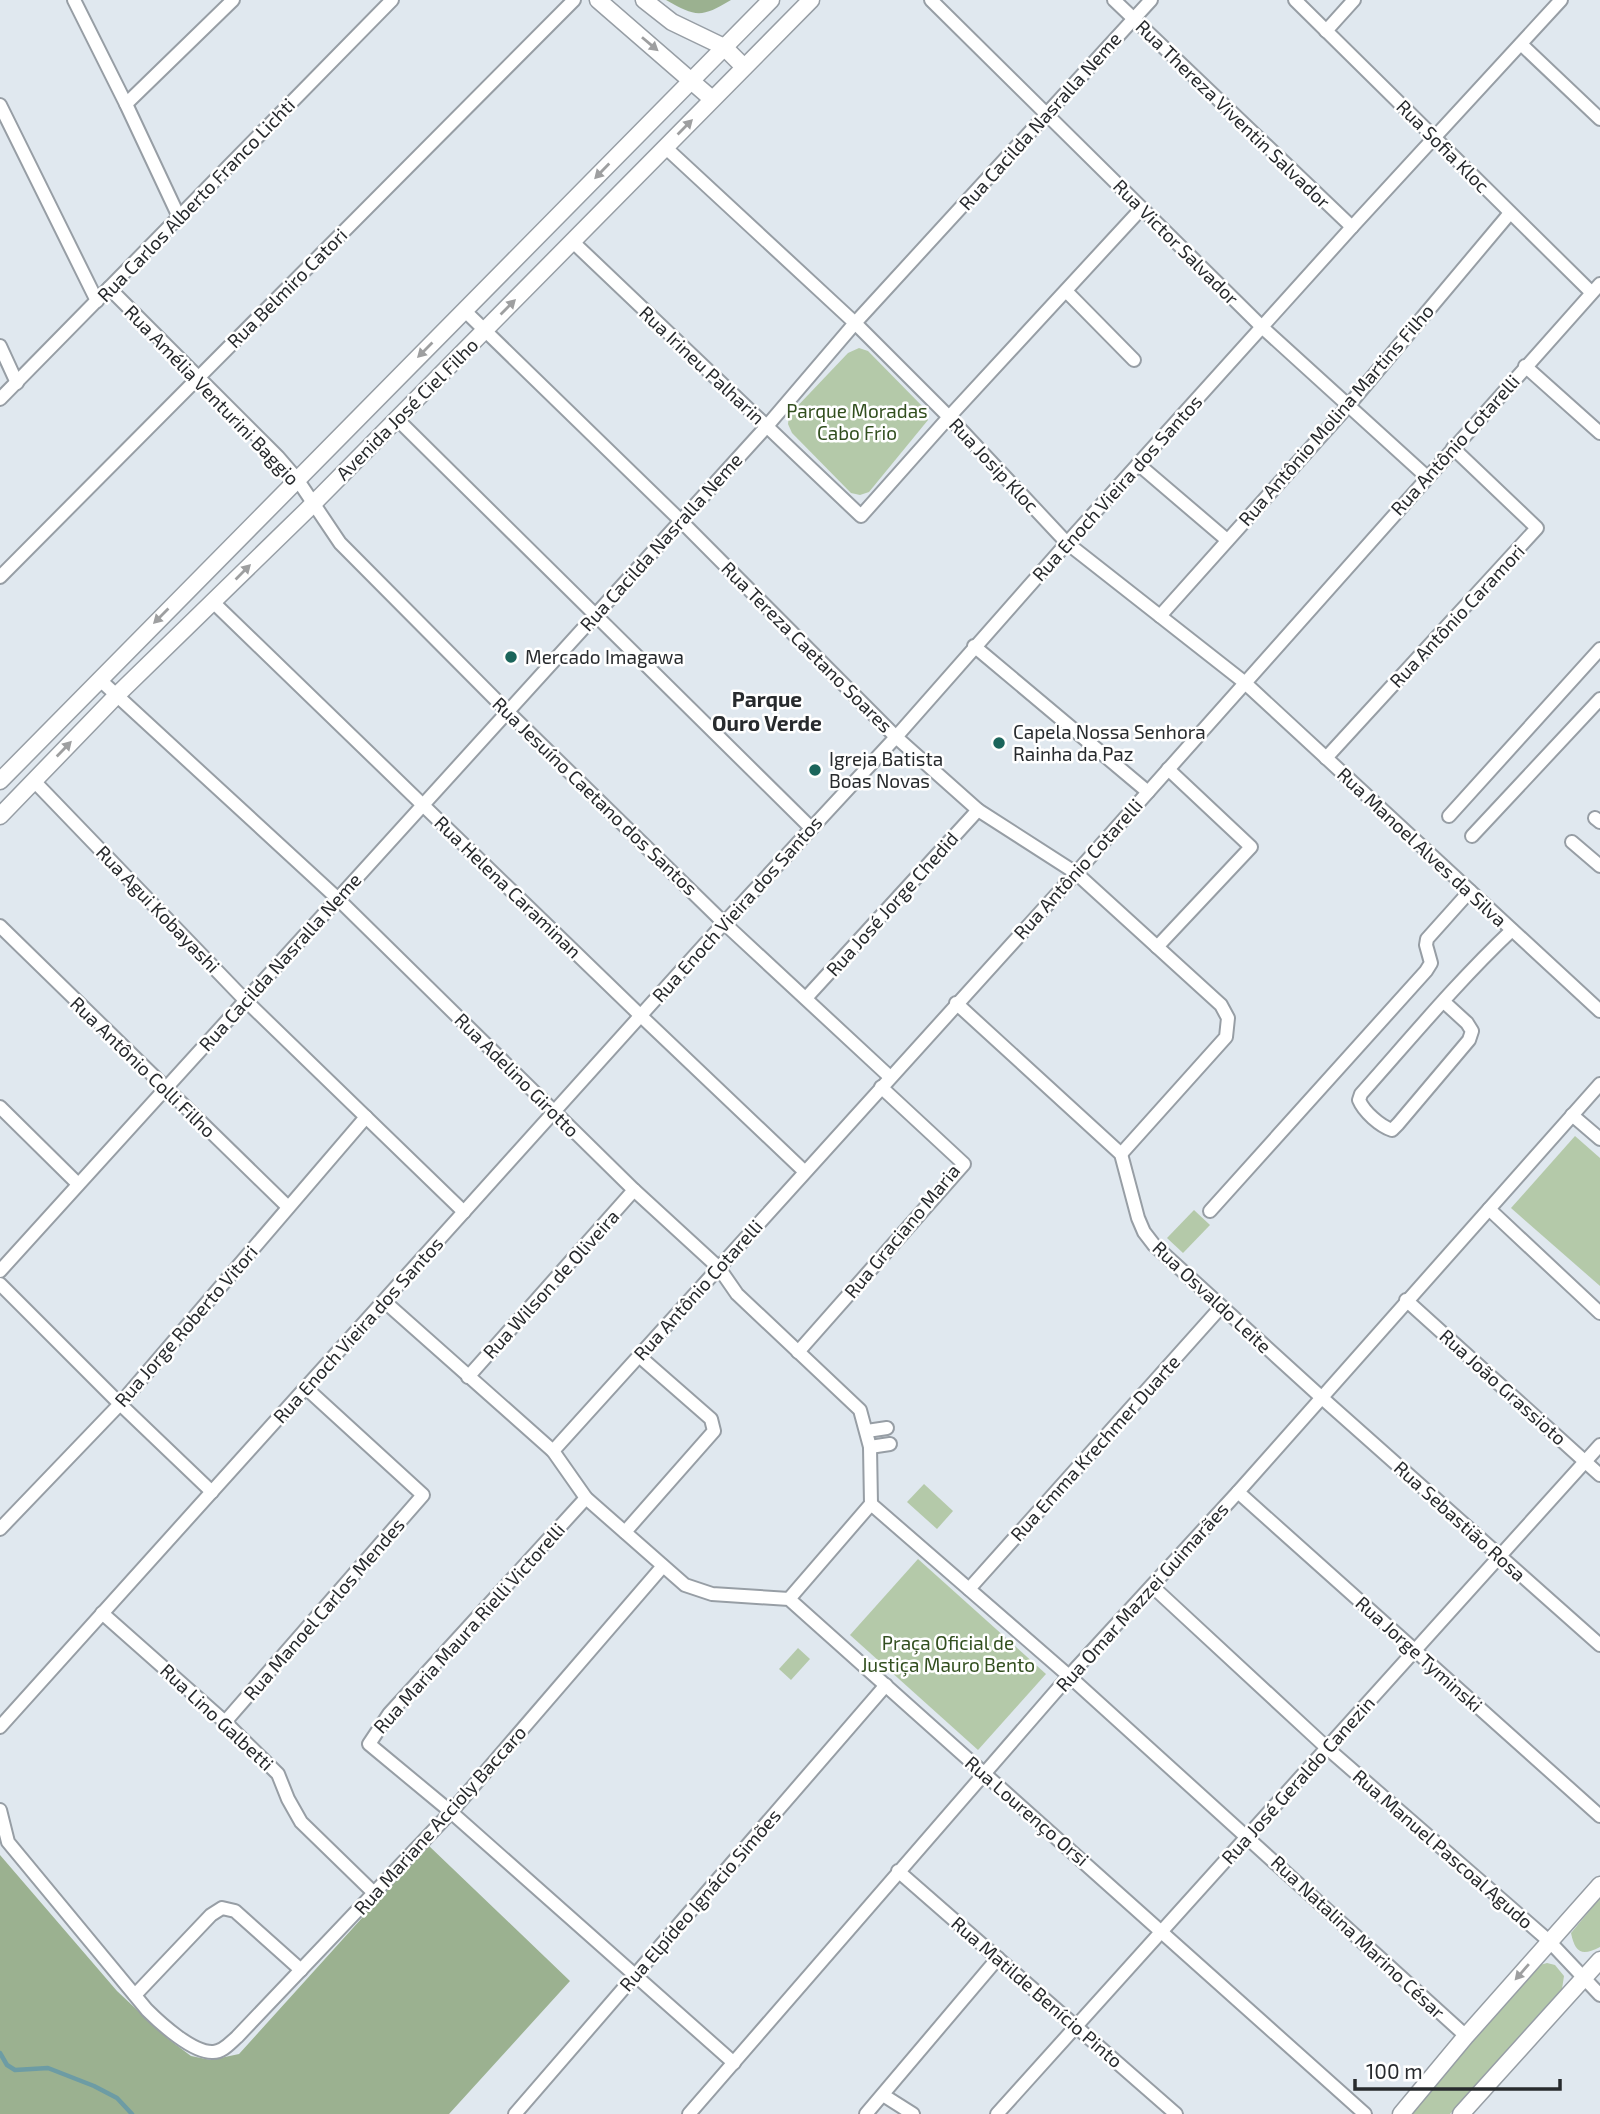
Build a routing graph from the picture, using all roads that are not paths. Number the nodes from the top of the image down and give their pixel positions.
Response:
1 (233, 0) edge
2 (392, 0) edge
3 (574, 0) edge
4 (598, 0) edge
5 (644, 0) edge
6 (771, 0) edge
7 (811, 0) edge
8 (931, 0) edge
9 (1114, 0) edge
10 (1151, 0) edge
11 (1294, 0) edge
12 (1354, 0) edge
13 (1561, 0) edge
14 (78, 2) edge
15 (1134, 19) junction
16 (1326, 31) junction
17 (1521, 44) junction
18 (724, 47) junction
19 (744, 67) junction
20 (692, 80) junction
21 (712, 99) junction
22 (126, 104) junction
23 (0, 106) edge
24 (1048, 114) junction
25 (1600, 119) edge
26 (1434, 138) junction
27 (665, 148) junction
28 (1142, 209) junction
29 (1510, 213) junction
30 (178, 217) junction
31 (1352, 227) junction
32 (573, 242) junction
33 (109, 288) junction
34 (1595, 288) edge
35 (1066, 291) junction
36 (97, 301) junction
37 (465, 311) junction
38 (855, 323) junction
39 (1262, 327) junction
40 (485, 331) junction
41 (0, 346) edge
42 (1134, 360) dead end
43 (1525, 366) junction
44 (198, 378) junction
45 (17, 383) junction
46 (0, 400) edge
47 (1348, 406) junction
48 (949, 417) junction
49 (397, 419) junction
50 (767, 426) junction
51 (1600, 433) edge
52 (1452, 448) junction
53 (1138, 464) junction
54 (1427, 477) junction
55 (297, 479) junction
56 (313, 503) junction
57 (680, 520) junction
58 (1227, 540) junction
59 (1067, 543) junction
60 (0, 577) edge
61 (213, 602) junction
62 (1160, 615) junction
63 (594, 616) junction
64 (974, 646) junction
65 (1600, 649) edge
66 (99, 679) junction
67 (1244, 682) junction
68 (117, 696) junction
69 (1600, 699) edge
70 (507, 711) junction
71 (896, 737) junction
72 (1326, 758) junction
73 (1168, 769) junction
74 (0, 781) edge
75 (34, 781) junction
76 (1148, 792) junction
77 (423, 804) junction
78 (978, 810) junction
79 (0, 816) edge
80 (1450, 816) dead end
81 (811, 828) junction
82 (1472, 836) dead end
83 (1572, 842) dead end
84 (1600, 866) edge
85 (1076, 873) junction
86 (1470, 891) junction
87 (337, 898) junction
88 (724, 923) junction
89 (0, 926) edge
90 (1512, 930) junction
91 (1157, 947) junction
92 (806, 998) junction
93 (245, 999) junction
94 (1444, 1002) junction
95 (956, 1003) junction
96 (1600, 1011) edge
97 (641, 1016) junction
98 (890, 1077) junction
99 (1600, 1084) edge
100 (881, 1087) junction
101 (165, 1089) junction
102 (0, 1107) edge
103 (554, 1112) junction
104 (1572, 1115) junction
105 (366, 1117) junction
106 (1600, 1139) edge
107 (1121, 1154) junction
108 (804, 1171) junction
109 (78, 1184) junction
110 (634, 1190) junction
111 (288, 1207) junction
112 (1489, 1209) junction
113 (464, 1212) junction
114 (1210, 1212) dead end
115 (719, 1268) junction
116 (0, 1271) edge
117 (0, 1284) edge
118 (1406, 1300) junction
119 (384, 1301) junction
120 (1221, 1307) junction
121 (1600, 1313) edge
122 (798, 1352) junction
123 (639, 1356) junction
124 (468, 1377) junction
125 (306, 1388) junction
126 (1321, 1397) junction
127 (120, 1404) junction
128 (887, 1428) dead end
129 (867, 1430) junction
130 (890, 1444) dead end
131 (1600, 1445) edge
132 (870, 1447) junction
133 (553, 1451) junction
134 (1585, 1461) junction
135 (1600, 1475) edge
136 (212, 1492) junction
137 (1238, 1492) junction
138 (586, 1498) junction
139 (871, 1504) junction
140 (0, 1529) edge
141 (625, 1532) junction
142 (1500, 1556) junction
143 (663, 1566) junction
144 (1152, 1586) junction
145 (970, 1589) junction
146 (789, 1599) junction
147 (102, 1613) junction
148 (1600, 1645) edge
149 (1415, 1650) junction
150 (1069, 1676) junction
151 (886, 1685) junction
152 (225, 1722) junction
153 (0, 1727) edge
154 (1327, 1748) junction
155 (984, 1773) junction
156 (0, 1810) edge
157 (451, 1812) junction
158 (1600, 1816) edge
159 (1248, 1836) junction
160 (898, 1871) junction
161 (1600, 1885) edge
162 (374, 1893) junction
163 (1162, 1930) junction
164 (1549, 1941) junction
165 (999, 1958) junction
166 (1600, 1959) edge
167 (301, 1970) junction
168 (635, 1975) junction
169 (1585, 1977) junction
170 (1600, 1995) edge
171 (135, 1996) junction
172 (1076, 2026) junction
173 (1466, 2036) junction
174 (734, 2063) junction
175 (883, 2095) junction
176 (515, 2114) edge
177 (690, 2114) edge
178 (866, 2114) edge
179 (913, 2114) edge
180 (997, 2114) edge
181 (1176, 2114) edge
182 (1365, 2114) edge
183 (1401, 2114) edge
184 (1461, 2114) edge

1 - 22 street
2 - 30 street, Rua Carlos Alberto Franco Lichti
3 - 44 street, Rua Belmiro Catori
4 -> 20 street
5 - 18 street
6 - 18 street, Avenida José Ciel Filho
7 - 19 street, Avenida José Ciel Filho
8 - 24 street, Rua Victor Salvador
9 - 15 street, Rua Thereza Viventin Salvador
10 - 15 street, Rua Cacilda Nasralla Neme
11 - 16 street, Rua Sofia Kloc
12 - 16 street
13 - 17 street, Rua Enoch Vieira dos Santos
14 - 22 street
15 - 24 street, Rua Cacilda Nasralla Neme
15 - 31 street, Rua Thereza Viventin Salvador
16 - 26 street, Rua Sofia Kloc
17 - 25 street
17 - 26 street, Rua Enoch Vieira dos Santos
18 - 19 street
18 - 20 street, Avenida José Ciel Filho
19 - 21 street, Avenida José Ciel Filho
20 - 21 street
20 -> 37 street, Avenida José Ciel Filho
27 -> 21 street, Avenida José Ciel Filho
22 - 30 street
23 - 36 street
24 - 28 street, Rua Victor Salvador
24 - 38 street, Rua Cacilda Nasralla Neme
26 - 29 street, Rua Sofia Kloc
26 - 31 street, Rua Enoch Vieira dos Santos
27 - 32 street, Avenida José Ciel Filho
27 - 38 street, Rua Josip Kloc
28 - 35 street
28 - 39 street, Rua Victor Salvador
29 - 34 street, Rua Sofia Kloc
29 - 47 street, Rua Antônio Molina Martins Filho
30 - 33 street, Rua Carlos Alberto Franco Lichti
31 - 39 street, Rua Enoch Vieira dos Santos
40 -> 32 street, Avenida José Ciel Filho
32 - 50 street, Rua Irineu Palharin
33 - 36 street, Rua Carlos Alberto Franco Lichti
33 - 44 street, Rua Amélia Venturini Baggio
34 - 43 street, Rua Antônio Cotarelli
35 - 42 street
35 - 48 street
36 - 45 street, Rua Carlos Alberto Franco Lichti
37 - 40 street, Rua Tereza Caetano Soares
37 -> 55 street, Avenida José Ciel Filho
38 - 48 street, Rua Josip Kloc
38 - 50 street, Rua Cacilda Nasralla Neme
39 - 47 street, Rua Victor Salvador
39 - 53 street, Rua Enoch Vieira dos Santos
40 - 49 street, Avenida José Ciel Filho
40 - 57 street, Rua Tereza Caetano Soares
41 - 45 street
43 - 51 street
43 - 52 street, Rua Antônio Cotarelli
44 - 55 street, Rua Amélia Venturini Baggio
44 - 60 street, Rua Belmiro Catori
45 - 46 street, Rua Carlos Alberto Franco Lichti
47 - 54 street, Rua Victor Salvador
47 - 58 street, Rua Antônio Molina Martins Filho
48 - 50 street, Rua Irineu Palharin
48 - 59 street, Rua Josip Kloc
49 - 56 street, Avenida José Ciel Filho
49 - 63 street
50 - 57 street, Rua Cacilda Nasralla Neme
52 - 54 street, Rua Antônio Cotarelli
52 - 72 street, Rua Antônio Caramori
53 - 58 street
53 - 59 street, Rua Enoch Vieira dos Santos
54 - 67 street, Rua Antônio Cotarelli
55 - 56 street, Rua Amélia Venturini Baggio
55 -> 66 street, Avenida José Ciel Filho
61 -> 56 street, Avenida José Ciel Filho
56 - 70 street, Rua Jesuíno Caetano dos Santos
57 - 63 street, Rua Cacilda Nasralla Neme
57 - 71 street, Rua Tereza Caetano Soares
58 - 62 street, Rua Antônio Molina Martins Filho
59 - 62 street, Rua Josip Kloc
59 - 64 street, Rua Enoch Vieira dos Santos
61 - 68 street, Avenida José Ciel Filho
61 - 77 street, Rua Helena Caraminan
62 - 67 street, Rua Josip Kloc
63 - 70 street, Rua Cacilda Nasralla Neme
63 - 81 street
64 - 71 street, Rua Enoch Vieira dos Santos
64 - 76 street
65 - 80 street
66 - 68 street, Rua Adelino Girotto
66 - 74 street, Avenida José Ciel Filho
67 - 72 street, Rua Manoel Alves da Silva
67 - 73 street, Rua Antônio Cotarelli
75 -> 68 street, Avenida José Ciel Filho
68 - 87 street, Rua Adelino Girotto
69 - 82 street
70 - 77 street, Rua Cacilda Nasralla Neme
70 - 88 street, Rua Jesuíno Caetano dos Santos
71 - 78 street, Rua Tereza Caetano Soares
71 - 81 street, Rua Enoch Vieira dos Santos
72 - 86 street, Rua Manoel Alves da Silva
73 - 76 street, Rua Antônio Cotarelli
73 - 91 street
75 - 79 street, Avenida José Ciel Filho
75 - 93 street, Rua Agui Kobayashi
76 - 85 street, Rua Antônio Cotarelli
77 - 87 street, Rua Cacilda Nasralla Neme
77 - 97 street, Rua Helena Caraminan
78 - 85 street, Rua Tereza Caetano Soares
78 - 92 street, Rua José Jorge Chedid
81 - 88 street, Rua Enoch Vieira dos Santos
83 - 84 street
85 - 91 street, Rua Tereza Caetano Soares
85 - 95 street, Rua Antônio Cotarelli
86 - 90 street, Rua Manoel Alves da Silva
86 - 114 street
87 - 93 street, Rua Cacilda Nasralla Neme
87 - 103 street, Rua Adelino Girotto
88 - 92 street, Rua Jesuíno Caetano dos Santos
88 - 97 street, Rua Enoch Vieira dos Santos
89 - 101 street, Rua Antônio Colli Filho
90 - 94 street
90 - 96 street, Rua Manoel Alves da Silva
91 - 107 street, Rua Tereza Caetano Soares
92 - 98 street, Rua Jesuíno Caetano dos Santos
93 - 101 street, Rua Cacilda Nasralla Neme
93 - 105 street, Rua Agui Kobayashi
94 - 94 street
95 - 98 street, Rua Antônio Cotarelli
95 - 107 street
97 - 103 street, Rua Enoch Vieira dos Santos
97 - 108 street, Rua Helena Caraminan
98 - 100 street, Rua Antônio Cotarelli
99 - 104 street, Rua Omar Mazzei Guimarães
100 - 108 street, Rua Antônio Cotarelli
100 - 122 street, Rua Graciano Maria
101 - 109 street, Rua Cacilda Nasralla Neme
101 - 111 street, Rua Antônio Colli Filho
102 - 109 street
103 - 110 street, Rua Adelino Girotto
103 - 113 street, Rua Enoch Vieira dos Santos
104 - 106 street
104 - 112 street, Rua Omar Mazzei Guimarães
105 - 111 street, Rua Jorge Roberto Vitori
105 - 113 street, Rua Agui Kobayashi
107 - 120 street, Rua Osvaldo Leite
108 - 115 street, Rua Antônio Cotarelli
109 - 116 street, Rua Cacilda Nasralla Neme
110 - 115 street, Rua Adelino Girotto
110 - 124 street, Rua Wilson de Oliveira
111 - 127 street, Rua Jorge Roberto Vitori
112 - 118 street, Rua Omar Mazzei Guimarães
112 - 121 street
113 - 119 street, Rua Enoch Vieira dos Santos
115 - 122 street, Rua Adelino Girotto
115 - 123 street, Rua Antônio Cotarelli
117 - 127 street
118 - 126 street, Rua Omar Mazzei Guimarães
118 - 134 street, Rua João Grassioto
119 - 124 street
119 - 125 street, Rua Enoch Vieira dos Santos
120 - 126 street, Rua Osvaldo Leite
120 - 145 street, Rua Emma Krechmer Duarte
122 - 129 street, Rua Adelino Girotto
123 - 133 street, Rua Antônio Cotarelli
123 - 141 street
124 - 133 street
125 - 136 street, Rua Enoch Vieira dos Santos
125 - 152 street, Rua Manoel Carlos Mendes
126 - 137 street, Rua Omar Mazzei Guimarães
126 - 142 street, Rua Sebastião Rosa
127 - 136 street
127 - 140 street, Rua Jorge Roberto Vitori
128 - 129 street
129 - 132 street, Rua Adelino Girotto
130 - 132 street
131 - 134 street, Rua José Geraldo Canezin
132 - 139 street, Rua Adelino Girotto
133 - 138 street
134 - 135 street, Rua João Grassioto
134 - 142 street, Rua José Geraldo Canezin
136 - 147 street, Rua Enoch Vieira dos Santos
137 - 144 street, Rua Omar Mazzei Guimarães
137 - 149 street, Rua Jorge Tyminski
138 - 141 street
138 - 157 street, Rua Maria Maura Rielli Victorelli
139 - 145 street, Rua Natalina Marino César
139 - 146 street
141 - 143 street
142 - 148 street, Rua Sebastião Rosa
142 - 149 street, Rua José Geraldo Canezin
143 - 146 street
143 - 157 street, Rua Mariane Accioly Baccaro
144 - 150 street, Rua Omar Mazzei Guimarães
144 - 154 street, Rua Manuel Pascoal Agudo
145 - 150 street, Rua Natalina Marino César
146 - 151 street, Rua Lourenço Orsi
147 - 152 street, Rua Lino Galbetti
147 - 153 street, Rua Enoch Vieira dos Santos
149 - 154 street, Rua José Geraldo Canezin
149 - 158 street, Rua Jorge Tyminski
150 - 155 street, Rua Omar Mazzei Guimarães
150 - 159 street, Rua Natalina Marino César
151 - 155 street, Rua Lourenço Orsi
151 - 168 street, Rua Elpídeo Ignácio Simões
152 - 162 street, Rua Lino Galbetti
154 - 159 street, Rua José Geraldo Canezin
154 - 164 street, Rua Manuel Pascoal Agudo
155 - 160 street, Rua Omar Mazzei Guimarães
155 - 163 street, Rua Lourenço Orsi
156 - 171 street
157 - 162 street, Rua Mariane Accioly Baccaro
157 - 168 street
159 - 163 street, Rua José Geraldo Canezin
159 - 173 street, Rua Natalina Marino César
160 - 165 street, Rua Matilde Benício Pinto
160 - 174 street, Rua Omar Mazzei Guimarães
161 - 164 street
162 - 167 street, Rua Mariane Accioly Baccaro
163 - 172 street, Rua José Geraldo Canezin
163 - 182 street, Rua Lourenço Orsi
164 - 169 street, Rua Manuel Pascoal Agudo
164 -> 173 street
165 - 172 street, Rua Matilde Benício Pinto
165 - 175 street
166 - 169 street
167 - 171 street, Rua Mariane Accioly Baccaro
167 - 171 street
168 - 174 street
168 - 176 street, Rua Elpídeo Ignácio Simões
169 - 170 street, Rua Manuel Pascoal Agudo
169 - 184 street
172 - 180 street, Rua José Geraldo Canezin
172 - 181 street, Rua Matilde Benício Pinto
173 - 183 street
174 - 177 street, Rua Omar Mazzei Guimarães
175 - 178 street
175 - 179 street

